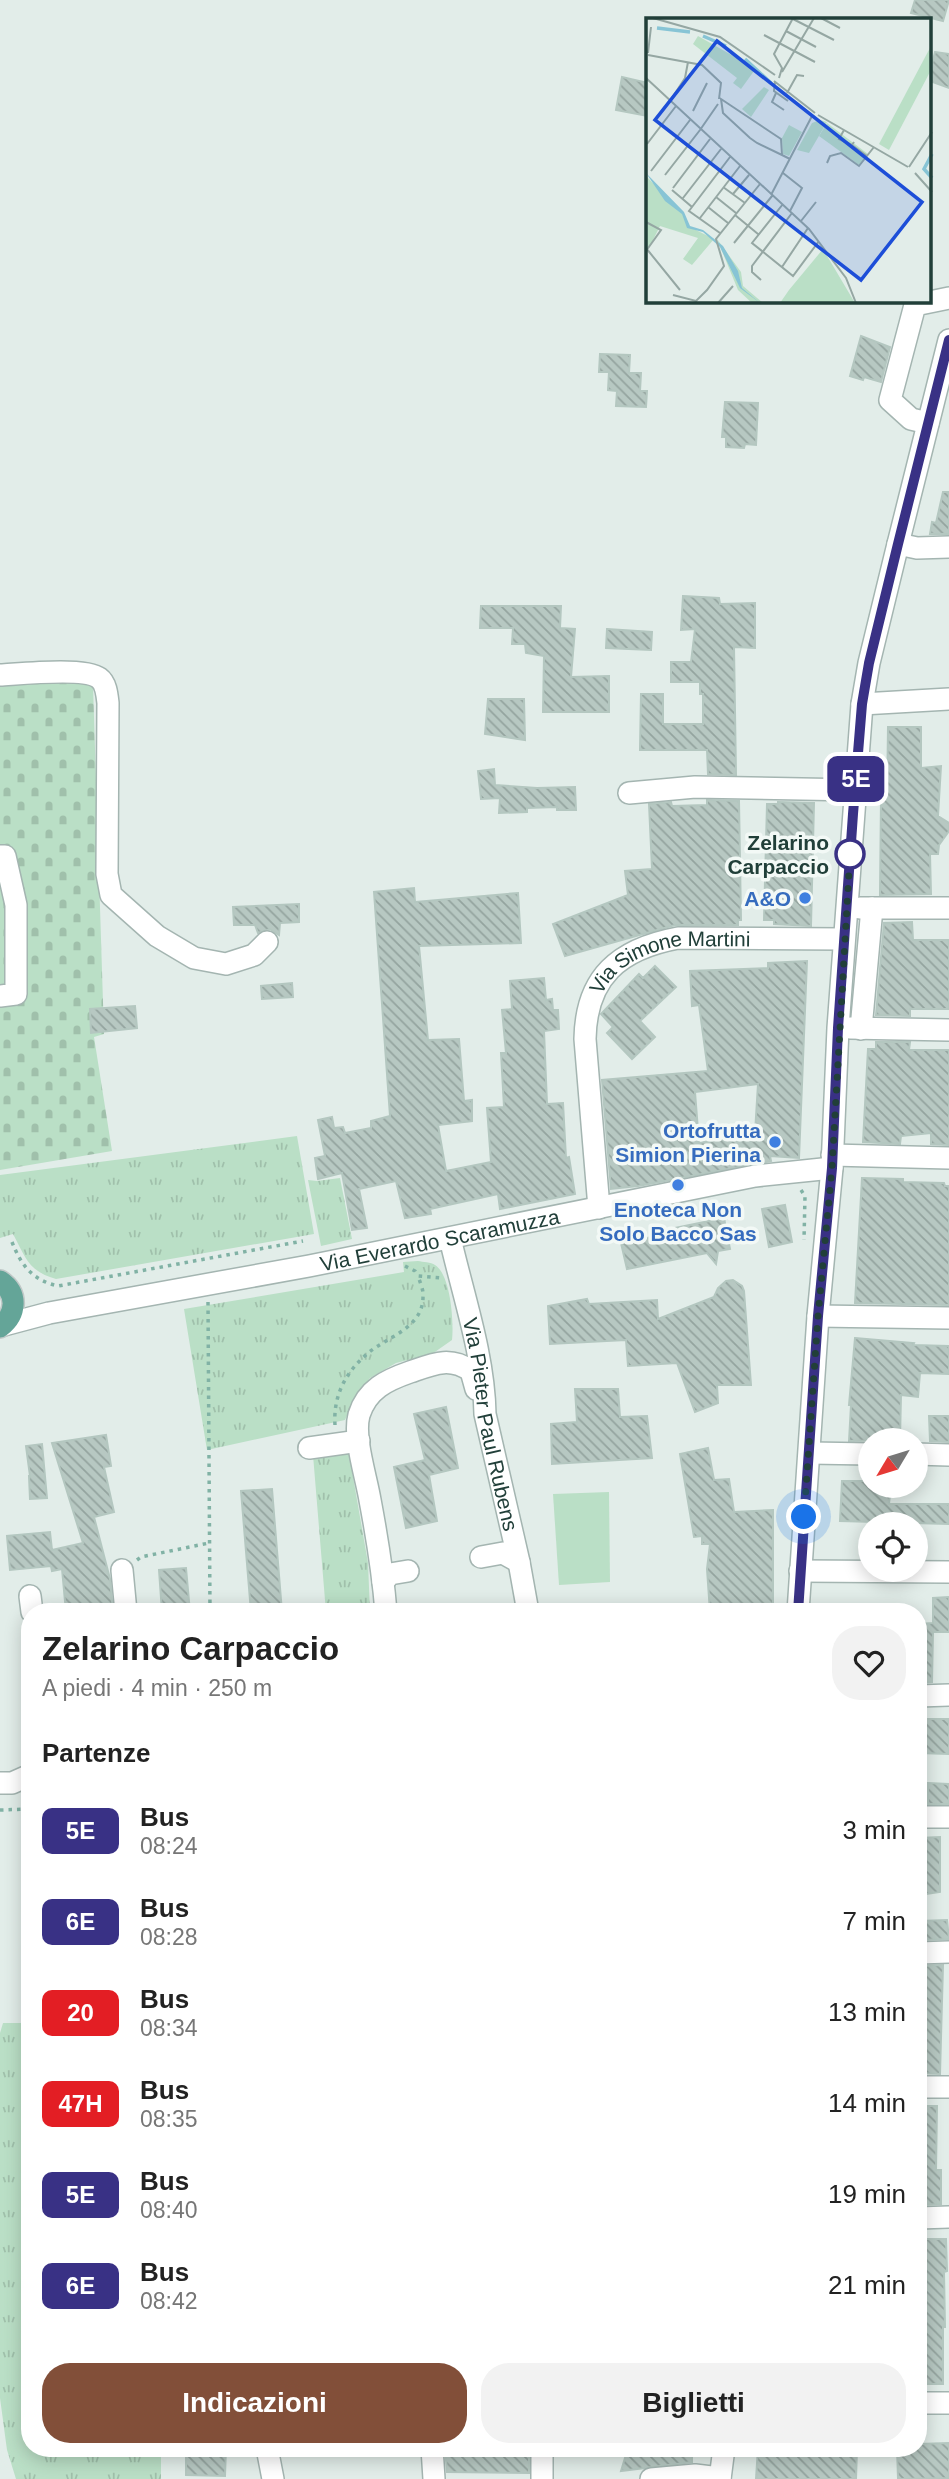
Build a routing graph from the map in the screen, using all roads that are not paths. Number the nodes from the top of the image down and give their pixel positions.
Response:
1 (925, 303) edge
2 (949, 340) edge
3 (928, 423) junction
4 (898, 544) junction
5 (949, 547) edge
6 (0, 675) edge
7 (949, 699) edge
8 (862, 704) junction
9 (855, 790) junction
10 (629, 793) dead end
11 (0, 856) edge
12 (847, 908) junction
13 (872, 908) junction
14 (949, 908) edge
15 (844, 939) junction
16 (267, 942) dead end
17 (0, 996) edge
18 (838, 1028) junction
19 (862, 1029) junction
20 (949, 1030) edge
21 (949, 1158) edge
22 (832, 1161) junction
23 (599, 1208) junction
24 (450, 1238) junction
25 (3, 1283) edge
26 (49, 1313) junction
27 (818, 1316) junction
28 (949, 1318) edge
29 (471, 1324) junction
30 (2, 1326) edge
31 (443, 1361) junction
32 (485, 1414) junction
33 (359, 1441) junction
34 (309, 1448) dead end
35 (810, 1453) junction
36 (858, 1454) edge
37 (928, 1454) edge
38 (949, 1455) edge
39 (481, 1557) dead end
40 (519, 1562) junction
41 (122, 1570) road end
42 (408, 1571) dead end
43 (800, 1571) junction
44 (949, 1573) edge
45 (383, 1582) junction
46 (125, 1603) edge
47 (385, 1603) edge
48 (526, 1603) edge
49 (798, 1603) edge
50 (949, 1695) edge
51 (927, 1696) edge
52 (21, 1779) edge
53 (0, 1783) edge
54 (927, 1817) edge
55 (949, 1817) edge
56 (927, 1952) edge
57 (949, 1952) edge
58 (927, 2087) edge
59 (949, 2087) edge
60 (949, 2217) edge
61 (927, 2218) edge
62 (927, 2403) edge
63 (949, 2403) edge
64 (269, 2457) edge
65 (433, 2457) edge
66 (542, 2457) edge
67 (722, 2457) edge
68 (273, 2479) edge
69 (434, 2479) edge
70 (542, 2479) edge
71 (651, 2479) edge
72 (720, 2479) edge

1 - 3 street
2 - 3 street
3 - 4 street
4 - 5 street
4 - 8 street
6 - 16 street
7 - 8 street
8 - 9 street
9 - 10 street
9 - 12 street
11 - 17 street
12 - 13 street
12 - 15 street
13 - 14 street
13 - 19 street
15 - 18 street
15 - 23 street, Via Simone Martini
18 - 19 street
18 - 22 street
19 - 20 street
21 - 22 street, Via Everardo Scaramuzza
22 - 23 street, Via Everardo Scaramuzza
22 - 27 street
23 - 24 street, Via Everardo Scaramuzza
24 - 26 street, Via Everardo Scaramuzza
24 - 29 street, Via Pieter Paul Rubens
25 - 26 street
25 - 30 main road
26 - 30 street, Via Everardo Scaramuzza
27 - 28 street
27 - 35 street
29 - 31 street
29 - 32 street, Via Pieter Paul Rubens
31 - 32 street
31 - 33 street
32 - 40 street, Via Pieter Paul Rubens
33 - 34 street
33 - 45 street
35 - 36 street
35 - 43 street
37 - 38 street
39 - 40 street
40 - 48 street, Via Pieter Paul Rubens
41 - 46 street
42 - 45 street
43 - 44 street
43 - 49 street
45 - 47 street
50 - 51 street
52 - 53 street
54 - 55 street
56 - 57 street
58 - 59 street
60 - 61 street
62 - 63 street
64 - 68 street
65 - 69 street
66 - 70 street
67 - 72 street
71 - 72 street

